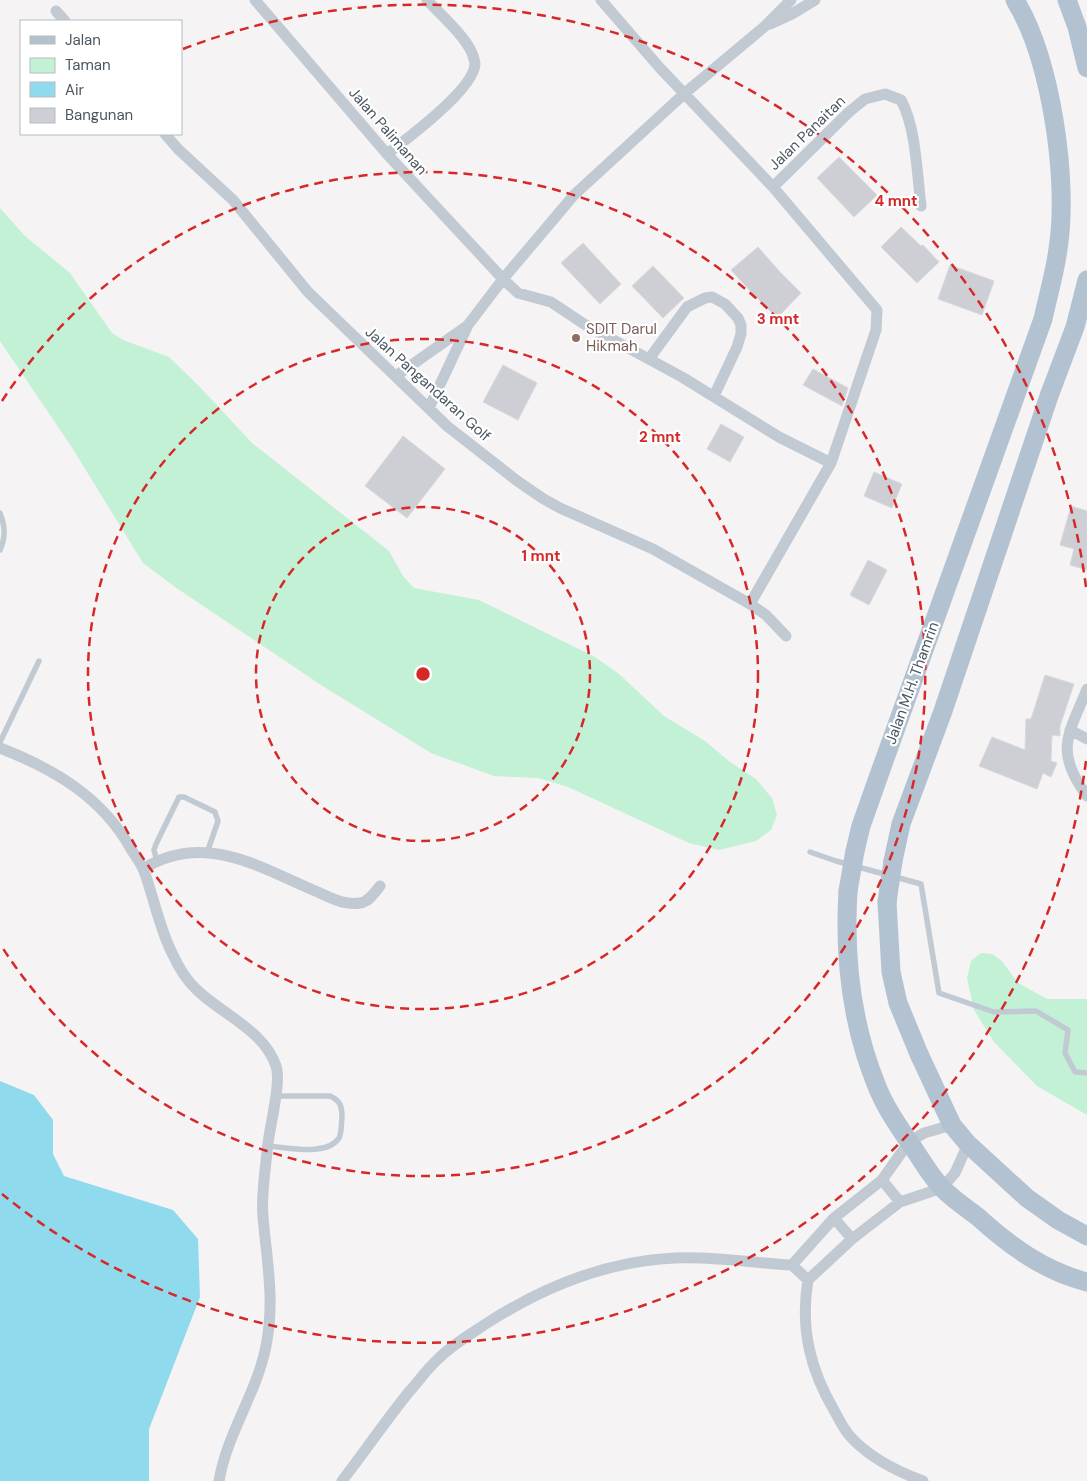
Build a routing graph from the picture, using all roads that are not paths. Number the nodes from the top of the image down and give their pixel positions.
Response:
1 (255, 0) edge
2 (427, 0) edge
3 (791, 0) edge
4 (815, 0) edge
5 (1015, 0) edge
6 (1067, 0) edge
7 (606, 2) edge
8 (56, 11) dead end
9 (64, 20) edge
10 (764, 27) junction
11 (1087, 68) edge
12 (685, 93) junction
13 (166, 135) edge
14 (387, 154) junction
15 (773, 187) junction
16 (921, 206) dead end
17 (502, 279) junction
18 (1087, 280) edge
19 (468, 325) junction
20 (649, 359) junction
21 (396, 376) junction
22 (714, 396) junction
23 (429, 408) junction
24 (831, 463) junction
25 (0, 513) edge
26 (0, 550) edge
27 (750, 604) junction
28 (786, 636) dead end
29 (38, 661) dead end
30 (1087, 689) edge
31 (1070, 730) junction
32 (1087, 739) edge
33 (0, 742) edge
34 (0, 748) edge
35 (1087, 796) edge
36 (810, 852) dead end
37 (207, 853) junction
38 (156, 860) junction
39 (143, 869) junction
40 (380, 886) dead end
41 (1087, 1073) edge
42 (275, 1096) junction
43 (952, 1125) junction
44 (909, 1142) junction
45 (968, 1144) junction
46 (267, 1146) junction
47 (882, 1180) junction
48 (942, 1188) junction
49 (900, 1202) junction
50 (834, 1218) junction
51 (1087, 1236) edge
52 (852, 1238) junction
53 (792, 1265) junction
54 (808, 1280) junction
55 (1087, 1282) edge
56 (219, 1481) edge
57 (342, 1481) edge
58 (923, 1481) edge

1 - 14 street, Jalan Palimanan
2 - 14 street
3 - 10 street
4 - 10 street
5 - 44 main road, Jalan M.H. Thamrin, bridge
6 - 11 main road
7 - 12 street
8 - 9 street
10 - 12 street
12 - 15 street
12 - 17 street
13 - 21 street, Jalan Pangandaran Golf
14 - 17 street, Jalan Palimanan
15 - 16 street, Jalan Panaitan
15 - 24 street
17 - 19 street
17 - 20 street, Jalan Palimanan
18 - 43 main road, bridge
19 - 21 street
19 - 23 street
20 - 22 street, Jalan Palimanan
20 - 22 street
21 - 23 street, Jalan Pangandaran Golf
22 - 24 street, Jalan Palimanan
23 - 27 street, Jalan Pangandaran Golf
24 - 27 street
25 - 26 lane
27 - 28 street, Jalan Pangandaran Golf
29 - 33 lane
30 - 31 street
31 - 32 street
31 - 35 street
34 - 39 street
36 - 41 lane
37 - 38 street
37 - 38 lane
37 - 40 street
38 - 39 street
39 - 42 street
42 - 46 street
42 - 46 lane
43 - 44 street
43 - 45 main road
44 - 47 street
44 - 48 main road, Jalan M.H. Thamrin
45 - 48 street
45 - 51 main road
46 - 56 street
47 - 49 street
47 - 50 street
48 - 49 street
48 - 55 main road, Jalan M.H. Thamrin
49 - 52 street
50 - 52 street
50 - 53 street
52 - 54 street
53 - 54 street
53 - 57 street
54 - 58 street

